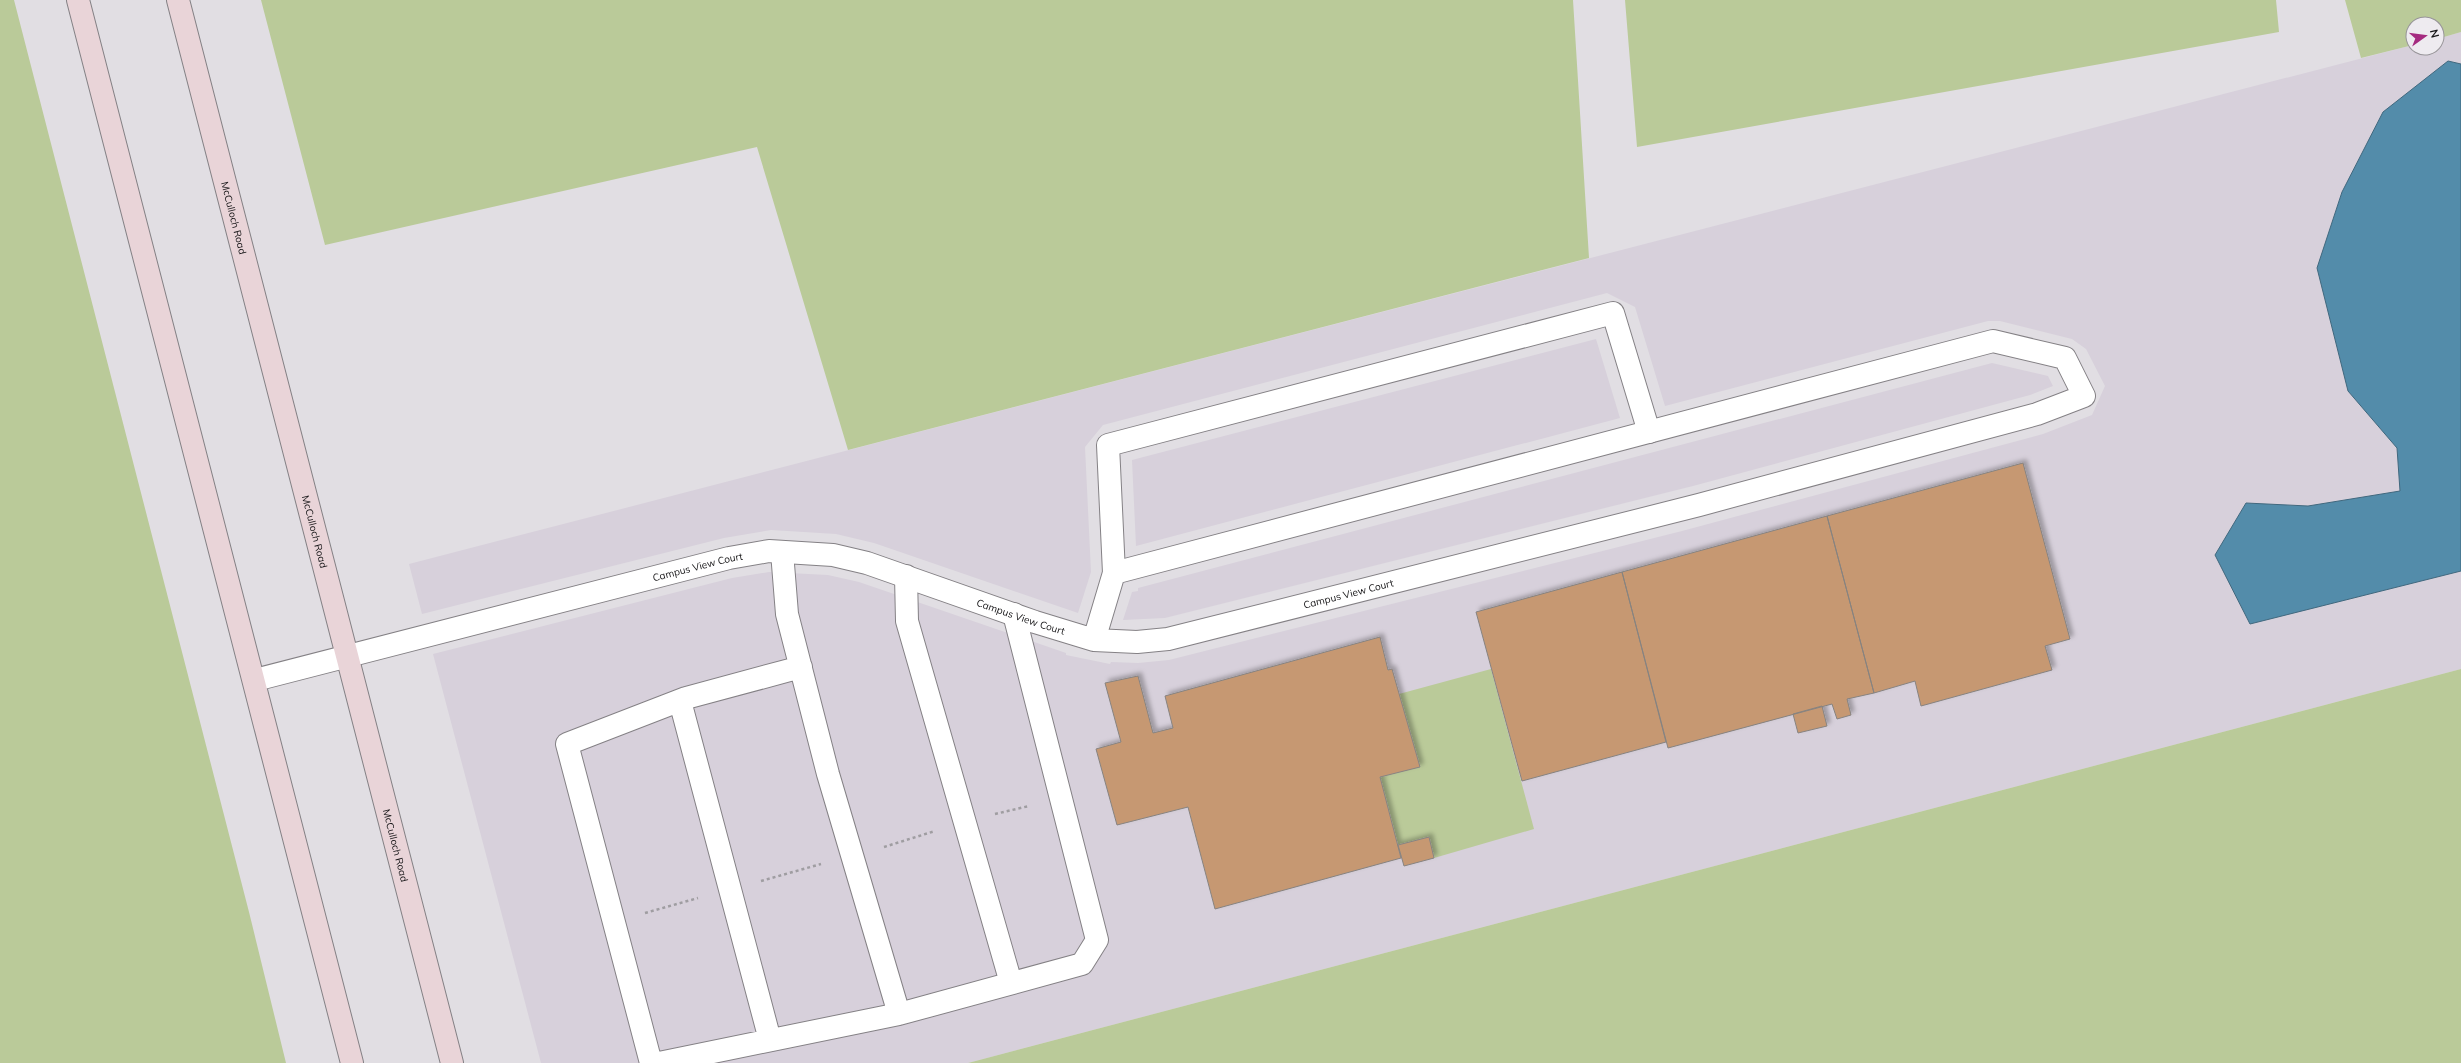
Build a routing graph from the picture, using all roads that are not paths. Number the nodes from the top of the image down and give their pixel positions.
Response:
1 (78, 0) edge
2 (178, 0) edge
3 (1648, 432) junction
4 (782, 552) junction
5 (1114, 573) junction
6 (906, 576) junction
7 (1014, 614) junction
8 (1094, 640) junction
9 (346, 655) junction
10 (801, 667) junction
11 (255, 680) junction
12 (680, 701) junction
13 (1011, 983) junction
14 (899, 1014) junction
15 (770, 1040) junction
16 (352, 1063) edge
17 (452, 1063) edge
18 (651, 1063) edge
19 (659, 1063) edge

1 - 11 main road
2 - 9 main road, McCulloch Road
3 - 5 street
3 - 5 street
3 - 8 street, Campus View Court
4 - 6 street, Campus View Court
4 - 9 street, Campus View Court
4 - 10 street
5 - 8 street
6 - 7 street, Campus View Court
6 - 13 street
7 - 8 street, Campus View Court
7 - 13 street
9 - 11 street, Campus View Court
9 - 17 main road, McCulloch Road
10 - 12 street
10 - 14 street
11 - 16 main road
12 - 15 street
12 - 18 street
13 - 14 street
14 - 15 street
15 - 19 street

